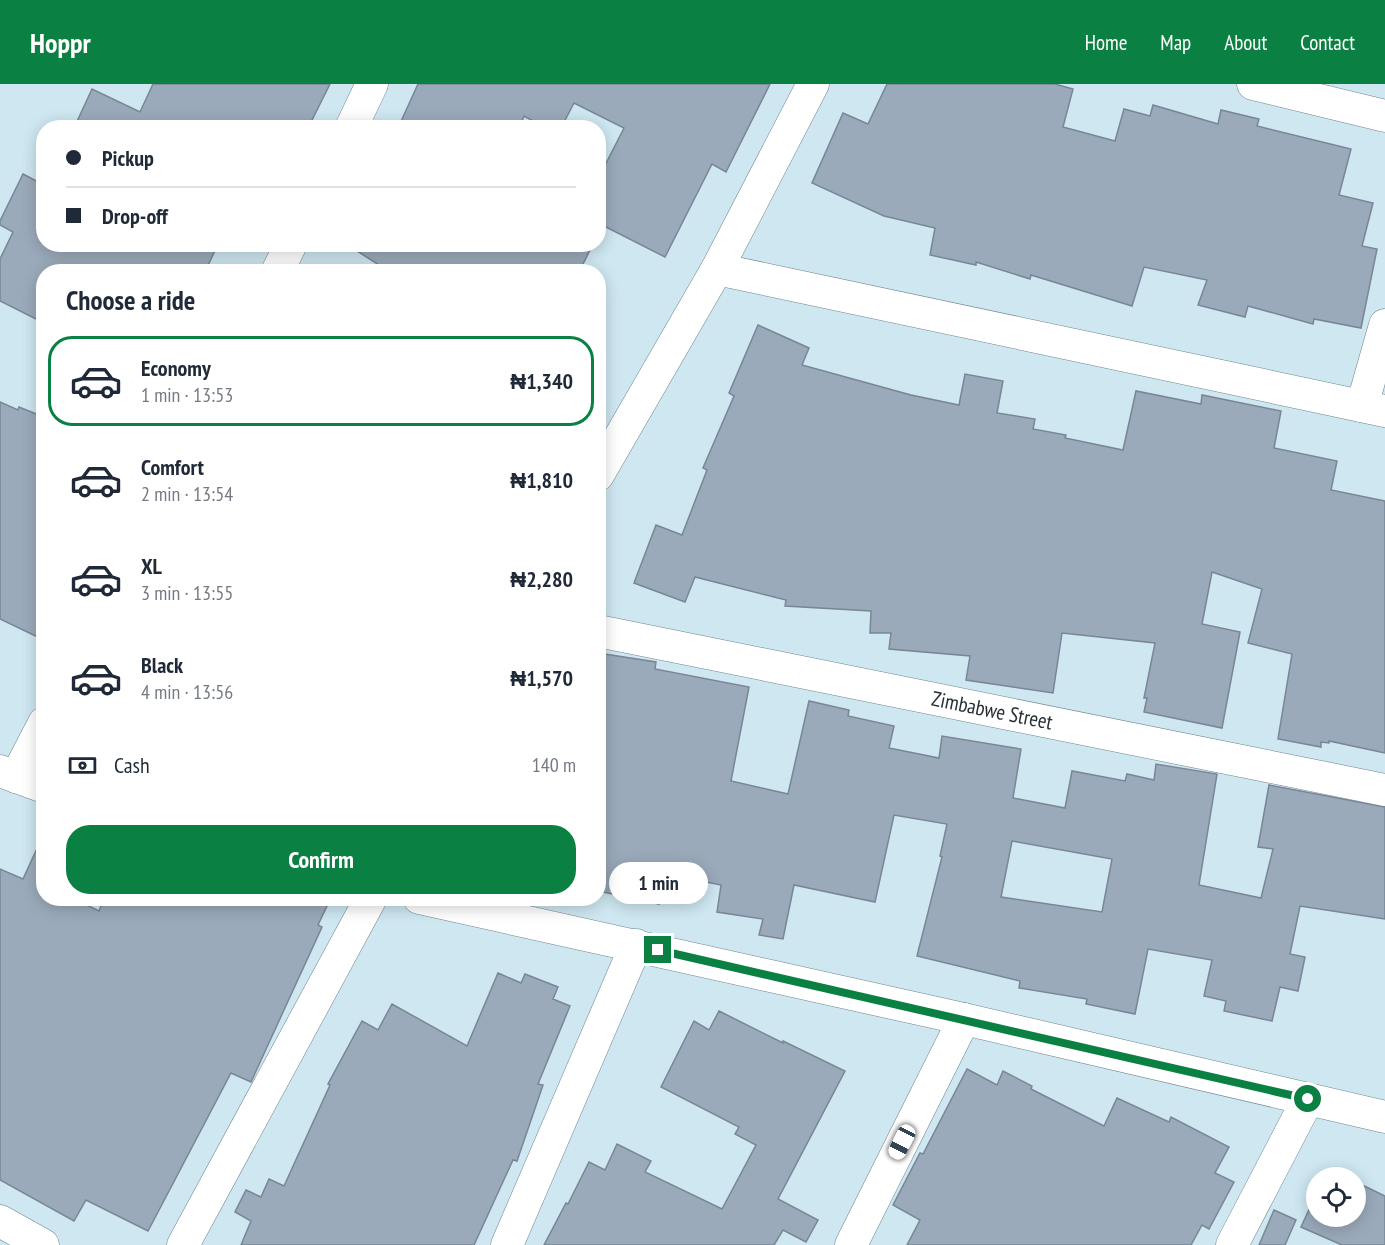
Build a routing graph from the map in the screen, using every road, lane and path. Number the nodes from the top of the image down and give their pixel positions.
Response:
1 (372, 84) edge
2 (813, 84) edge
3 (1253, 84) edge
4 (1385, 116) edge
5 (355, 120) edge
6 (717, 269) junction
7 (1385, 326) edge
8 (1374, 409) edge
9 (606, 462) edge
10 (606, 632) edge
11 (36, 741) edge
12 (20, 778) edge
13 (1385, 790) edge
14 (367, 906) edge
15 (456, 906) edge
16 (636, 945) junction
17 (964, 1019) junction
18 (1308, 1099) junction
19 (1385, 1117) edge
20 (0, 1221) edge
21 (43, 1245) edge
22 (183, 1245) edge
23 (507, 1245) edge
24 (851, 1245) edge
25 (1232, 1245) edge

1 - 5 street
2 - 6 street
3 - 4 street
6 - 8 street
6 - 9 street
7 - 8 street
10 - 13 street, Zimbabwe Street
11 - 12 street
14 - 22 street
15 - 16 street
16 - 17 street
16 - 23 street
17 - 18 street
17 - 24 street
18 - 19 street
18 - 25 street
20 - 21 street

